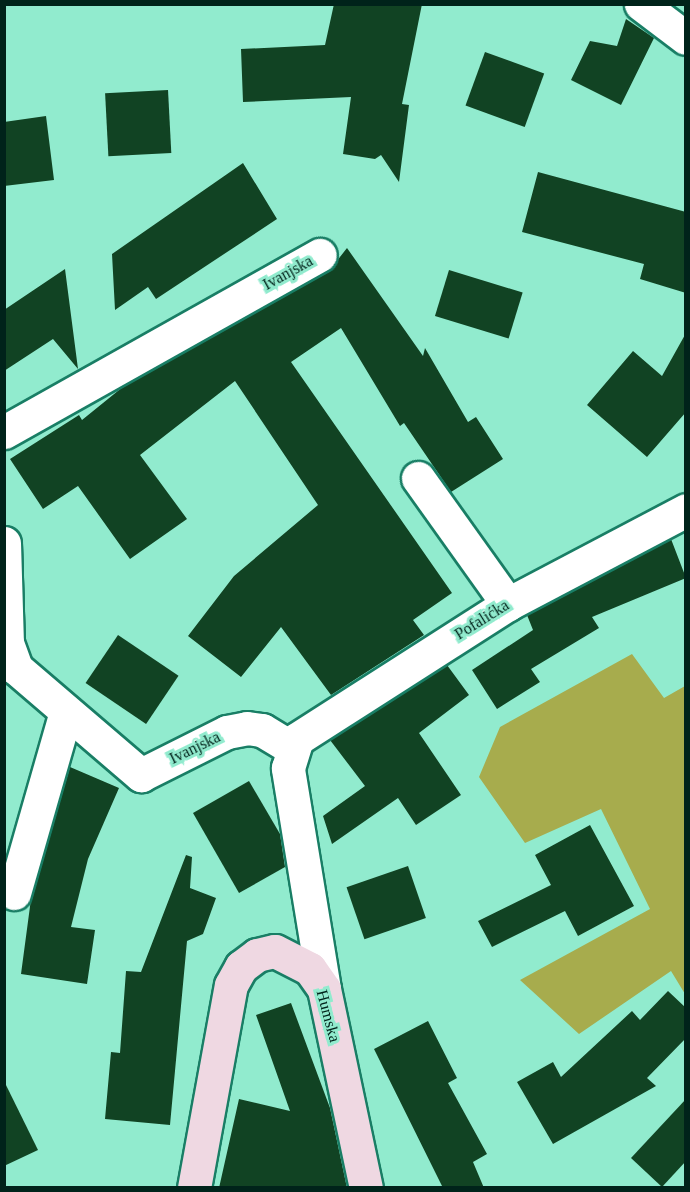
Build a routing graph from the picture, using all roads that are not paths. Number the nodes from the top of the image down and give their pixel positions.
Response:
1 (641, 4) edge
2 (686, 38) edge
3 (320, 255) dead end
4 (4, 432) edge
5 (418, 478) dead end
6 (686, 510) edge
7 (4, 543) edge
8 (508, 604) junction
9 (66, 712) junction
10 (292, 748) junction
11 (14, 893) dead end
12 (324, 989) junction
13 (194, 1188) edge
14 (366, 1188) edge

1 - 2 street
3 - 4 street, Ivanjska
5 - 8 street
6 - 8 street, Pofalićka
7 - 9 street, Ivanjska
8 - 10 street, Pofalićka
9 - 10 street, Ivanjska
9 - 11 street
10 - 12 street
12 - 13 street, Humska
12 - 14 street, Humska

